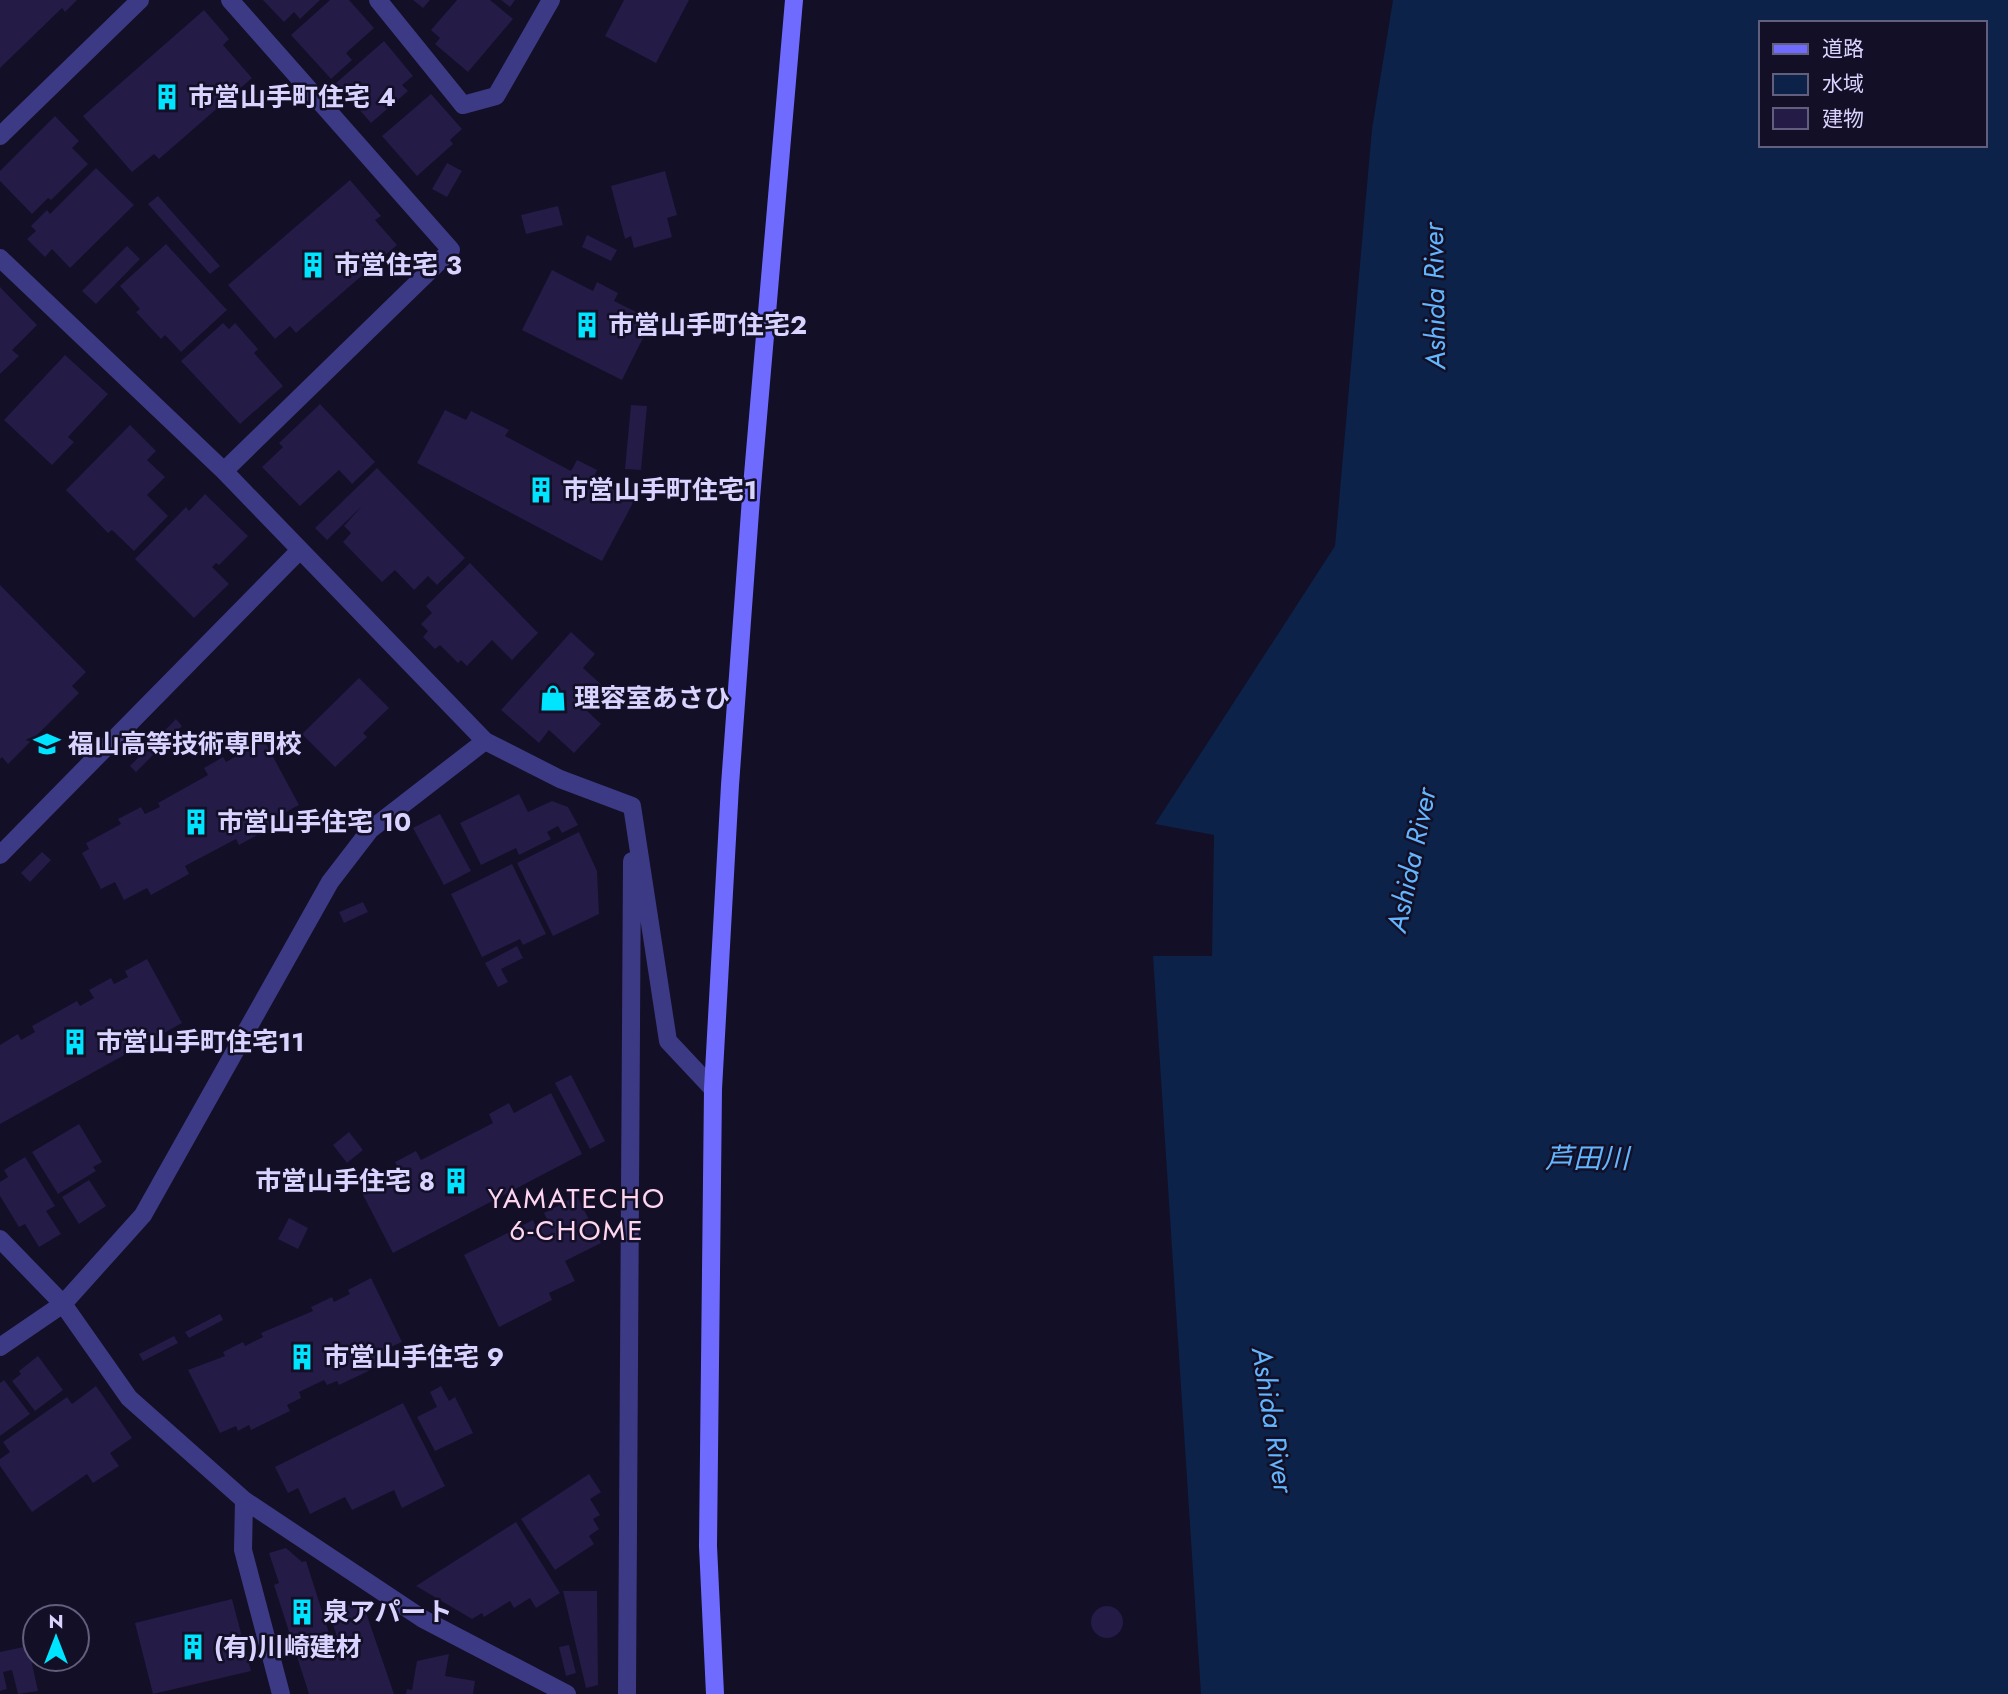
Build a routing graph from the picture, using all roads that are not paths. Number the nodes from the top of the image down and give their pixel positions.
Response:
1 (140, 0) edge
2 (230, 0) edge
3 (378, 0) edge
4 (551, 0) edge
5 (783, 0) edge
6 (793, 9) edge
7 (0, 136) edge
8 (0, 257) edge
9 (224, 471) junction
10 (299, 551) junction
11 (485, 741) junction
12 (632, 806) junction
13 (0, 855) edge
14 (713, 1089) junction
15 (0, 1239) edge
16 (63, 1304) junction
17 (0, 1347) edge
18 (244, 1500) junction
19 (281, 1694) edge
20 (567, 1694) edge
21 (627, 1694) edge
22 (715, 1694) edge

1 - 7 street
2 - 9 street
3 - 4 street
5 - 6 street
6 - 14 street
8 - 9 street
9 - 10 street
10 - 11 street
10 - 13 street
11 - 12 street
11 - 16 street
12 - 14 street
12 - 21 street
14 - 22 street
15 - 16 street
16 - 17 street
16 - 18 street
18 - 19 street
18 - 20 street

